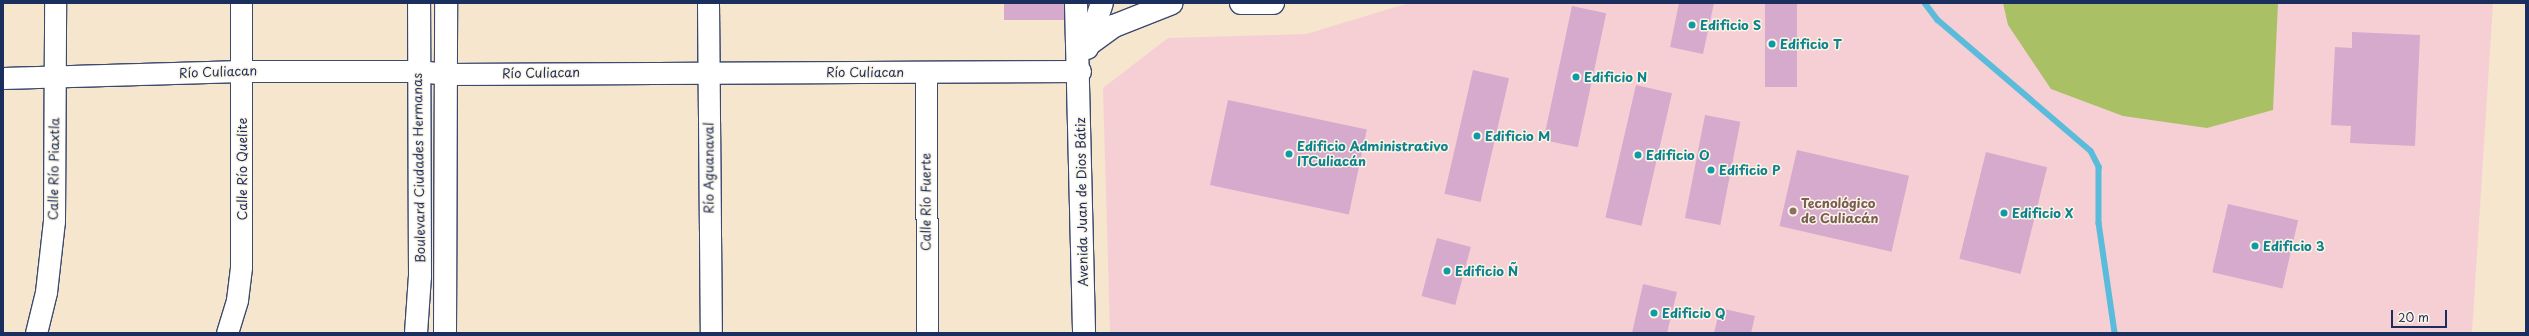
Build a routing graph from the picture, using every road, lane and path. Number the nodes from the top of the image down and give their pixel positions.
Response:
1 (55, 3) edge
2 (242, 3) edge
3 (418, 3) edge
4 (446, 3) edge
5 (708, 3) edge
6 (1076, 3) edge
7 (1102, 3) edge
8 (1172, 3) edge
9 (1241, 3) edge
10 (1273, 3) edge
11 (1088, 44) junction
12 (242, 71) junction
13 (418, 71) junction
14 (1080, 71) junction
15 (709, 72) junction
16 (926, 72) junction
17 (446, 74) junction
18 (3, 78) edge
19 (55, 78) junction
20 (36, 333) edge
21 (228, 333) edge
22 (416, 333) edge
23 (445, 333) edge
24 (711, 333) edge
25 (927, 333) edge
26 (1084, 333) edge

1 - 19 street, Calle Río Piaxtla
2 - 12 street, Calle Río Quelite
3 - 13 main road, Boulevard Ciudades Hermanas
4 - 17 main road, Boulevard Ciudades Hermanas
5 - 15 street, Río Aguanaval
6 - 14 main road, Avenida Juan de Dios Bátiz
7 - 11 main road, Avenida Juan de Dios Bátiz
8 - 11 main road
9 - 10 main road
11 - 14 main road, Avenida Juan de Dios Bátiz
12 - 13 street, Río Culiacan
12 - 19 street, Río Culiacan
12 - 21 street, Calle Río Quelite
13 - 17 street, Río Culiacan
13 - 22 main road, Boulevard Ciudades Hermanas
14 - 16 street, Río Culiacan
14 - 26 main road, Avenida Juan de Dios Bátiz
15 - 16 street, Río Culiacan
15 - 17 street, Río Culiacan
15 - 24 street, Río Aguanaval
16 - 25 street, Calle Río Fuerte
17 - 23 main road, Boulevard Ciudades Hermanas
18 - 19 street, Río Culiacan
19 - 20 street, Calle Río Piaxtla

